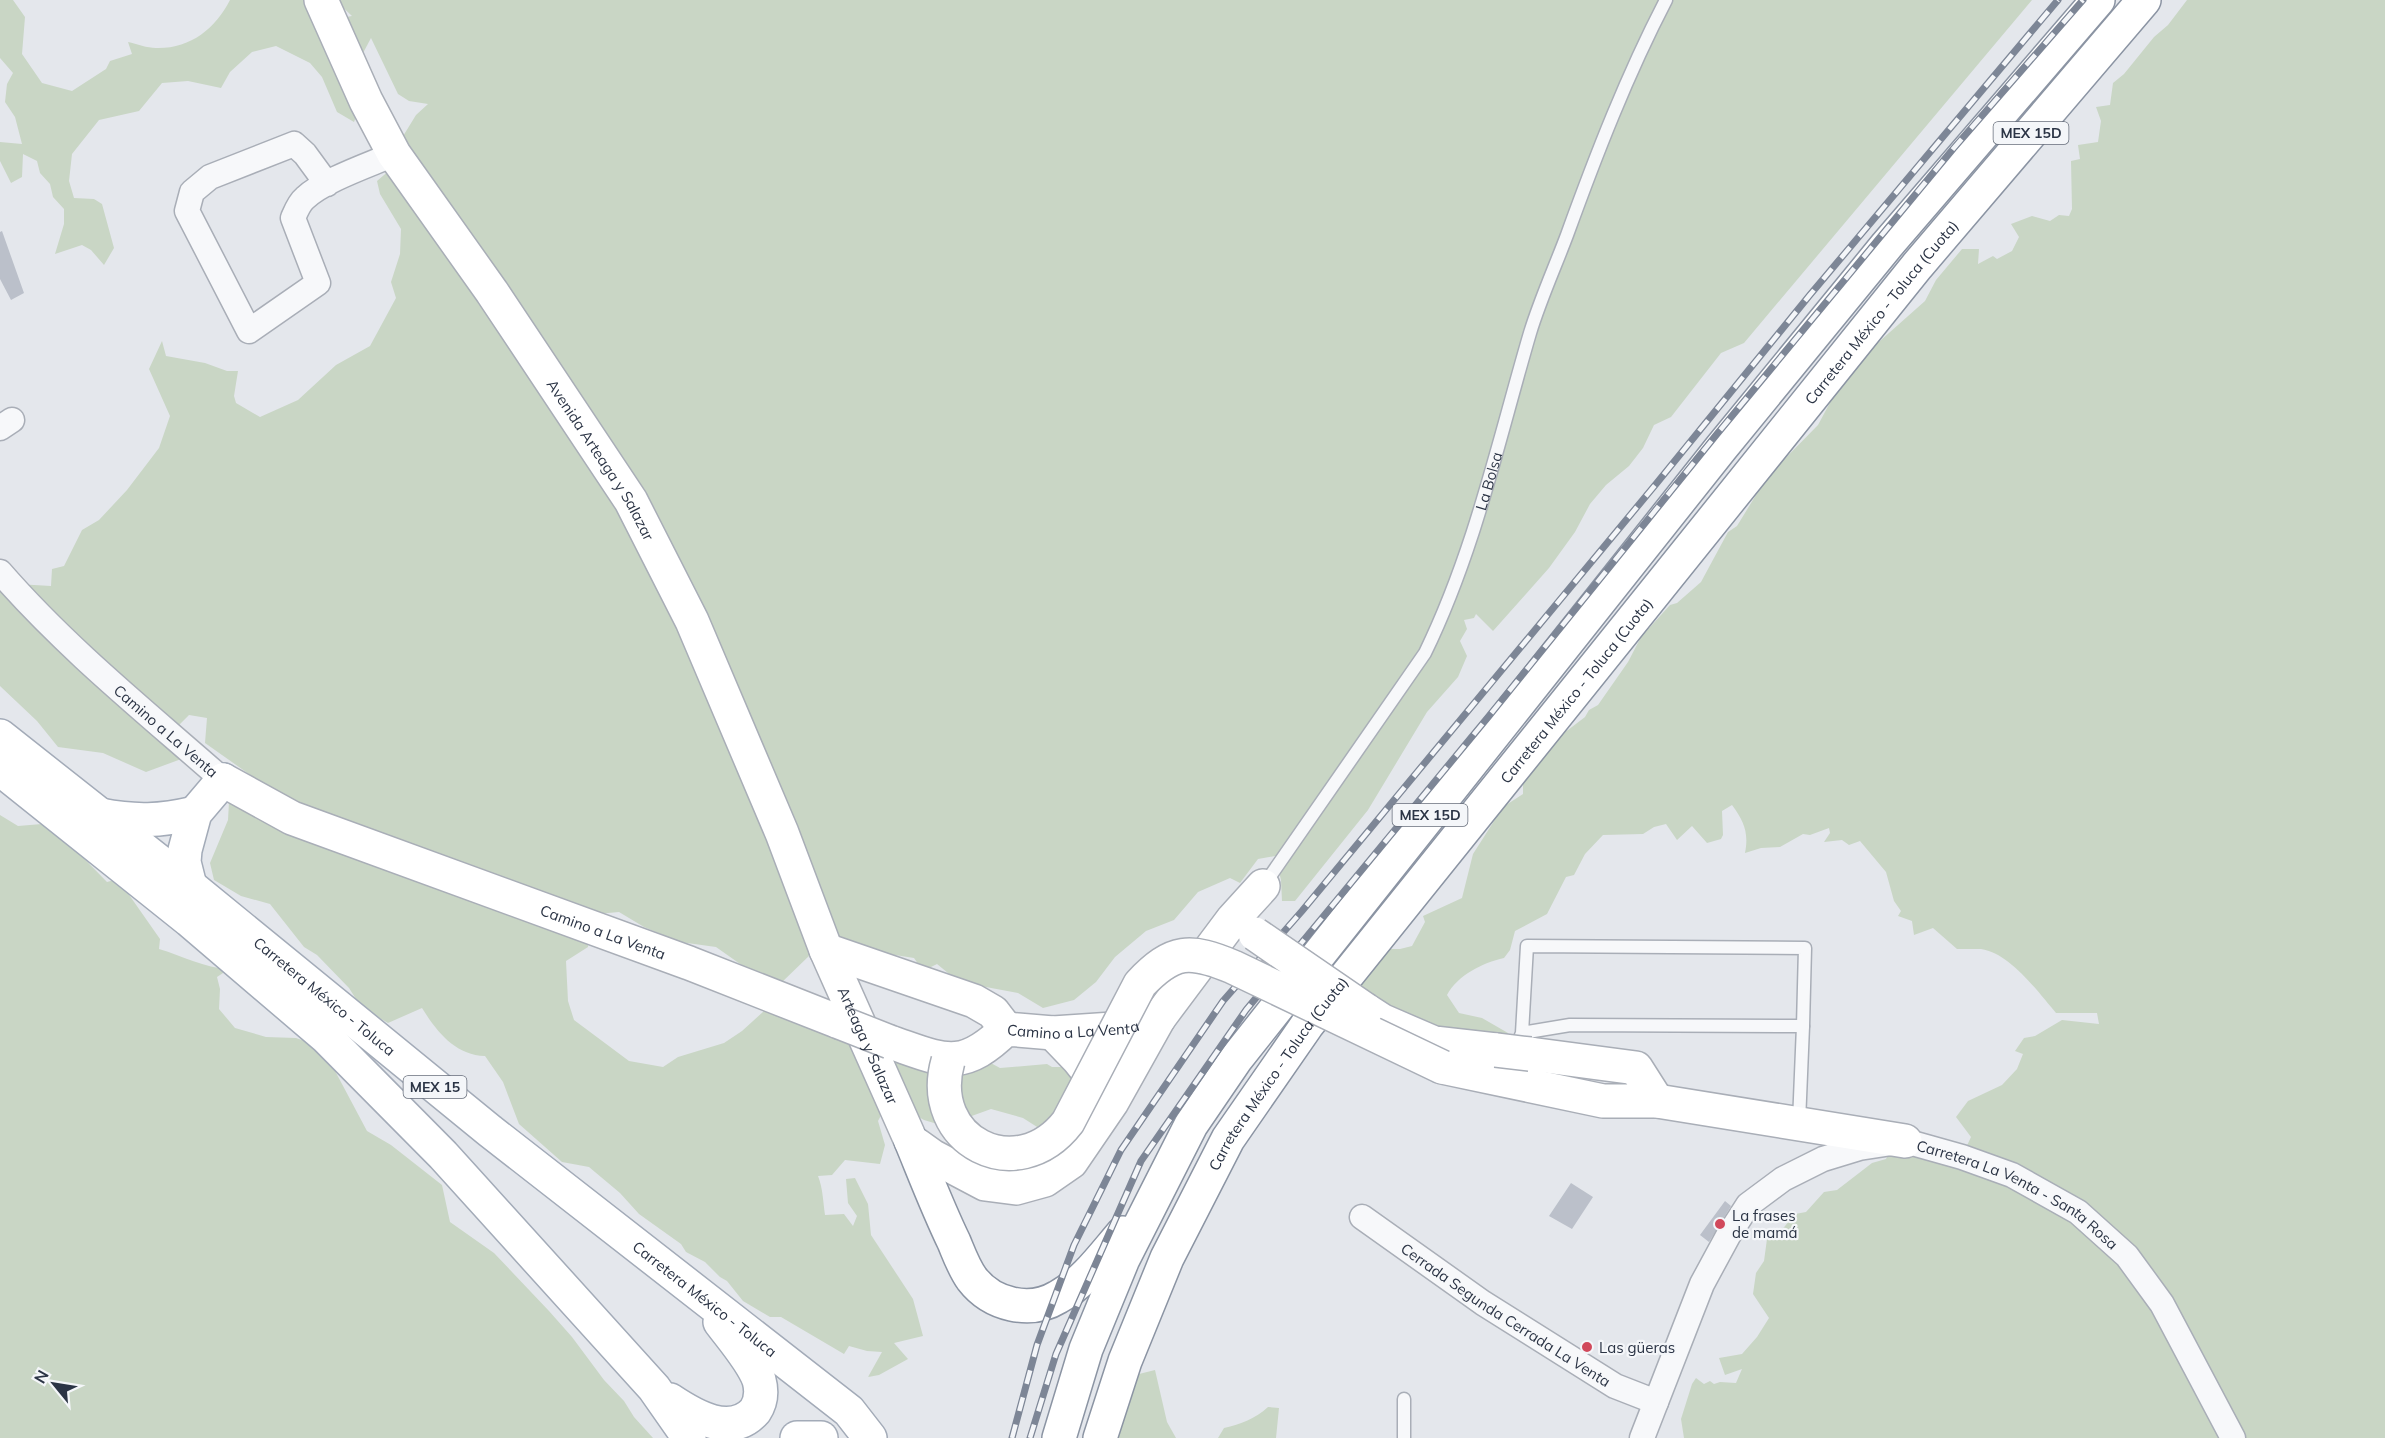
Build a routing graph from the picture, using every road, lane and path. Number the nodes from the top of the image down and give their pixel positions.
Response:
1 (321, 0) edge
2 (1666, 0) edge
3 (2097, 0) edge
4 (2144, 0) edge
5 (394, 154) junction
6 (327, 184) junction
7 (0, 572) edge
8 (0, 736) edge
9 (0, 770) edge
10 (223, 780) junction
11 (195, 813) junction
12 (97, 814) junction
13 (190, 886) junction
14 (1263, 886) joint
15 (1244, 926) junction
16 (826, 950) junction
17 (1159, 1018) junction
18 (1803, 1026) junction
19 (1006, 1029) junction
20 (1053, 1033) junction
21 (1511, 1058) junction
22 (948, 1061) junction
23 (1112, 1102) junction
24 (1799, 1123) junction
25 (911, 1141) junction
26 (1905, 1141) junction
27 (1153, 1197) junction
28 (1362, 1218) dead end
29 (701, 1294) junction
30 (654, 1388) junction
31 (1404, 1399) dead end
32 (1656, 1402) junction
33 (689, 1438) edge
34 (797, 1438) edge
35 (821, 1438) edge
36 (870, 1438) edge
37 (1059, 1438) edge
38 (1100, 1438) edge
39 (1404, 1438) edge
40 (1642, 1438) edge
41 (2233, 1438) edge

1 - 5 main road, Avenida Arteaga y Salazar
2 - 14 lane, La Bolsa
3 - 27 main road, MEX 15D
4 - 38 main road, Carretera México - Toluca (Cuota) / MEX 15D
5 - 6 street
5 - 16 main road, Avenida Arteaga y Salazar
6 - 6 street
7 - 10 street, Camino a La Venta
8 - 12 main road, Carretera México - Toluca / MEX 15
9 - 30 main road, Carretera México - Toluca / MEX 15
10 - 11 main road
10 - 22 main road, Camino a La Venta, bridge
11 - 12 main road
11 - 13 main road
12 - 13 main road, Carretera México - Toluca / MEX 15
13 - 29 main road, Carretera México - Toluca / MEX 15
14 - 15 main road, La Bolsa
15 - 17 main road, Camino a La Venta
15 - 21 main road, bridge
16 - 19 main road
16 - 25 main road, Arteaga y Salazar
17 - 20 main road, Camino a La Venta
17 - 23 main road
18 - 21 lane
18 - 21 lane
18 - 24 lane
19 - 20 main road, Camino a La Venta
19 - 22 main road, Camino a La Venta
20 - 23 main road
21 - 22 main road, bridge
21 - 24 main road
23 - 25 main road
24 - 26 main road
25 - 27 main road, Arteaga y Salazar
26 - 32 street, Carretera La Venta - Santa Rosa
26 - 41 street, Carretera La Venta - Santa Rosa
27 - 37 main road, MEX 15D
28 - 32 street, Cerrada Segunda Cerrada La Venta
29 - 30 main road
29 - 36 main road, Carretera México - Toluca / MEX 15
30 - 33 main road, Carretera México - Toluca / MEX 15
31 - 39 lane
32 - 40 street, Carretera La Venta - Santa Rosa
34 - 35 main road

